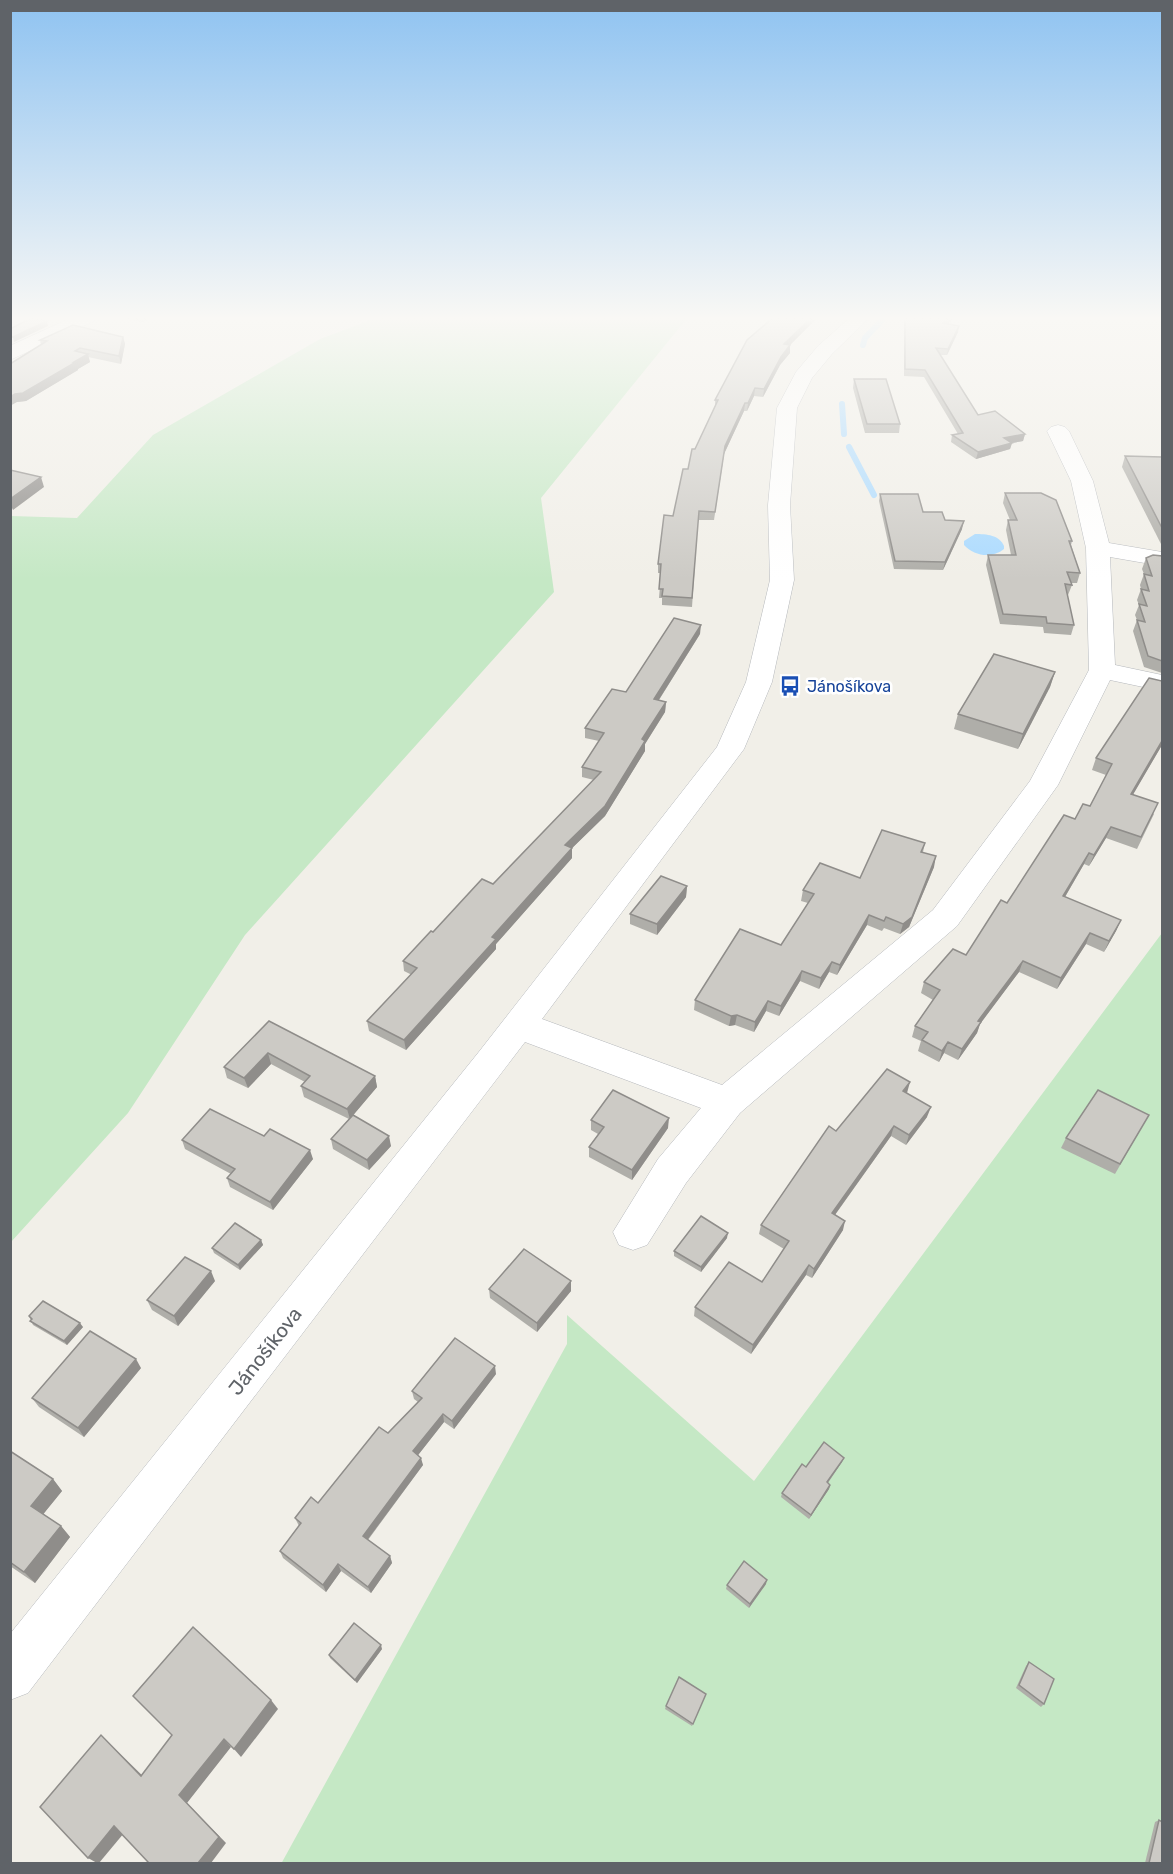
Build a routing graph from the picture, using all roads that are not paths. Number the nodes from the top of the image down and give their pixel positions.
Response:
1 (789, 404) edge
2 (1058, 431) dead end
3 (1098, 548) junction
4 (1162, 559) edge
5 (1102, 670) junction
6 (1162, 683) edge
7 (518, 1025) junction
8 (727, 1102) junction
9 (633, 1232) dead end
10 (10, 1675) edge

1 - 7 street, Jánošíkova
2 - 3 street
3 - 4 street
3 - 5 street
5 - 6 street
5 - 8 street
7 - 8 street
7 - 10 street, Jánošíkova
8 - 9 street

